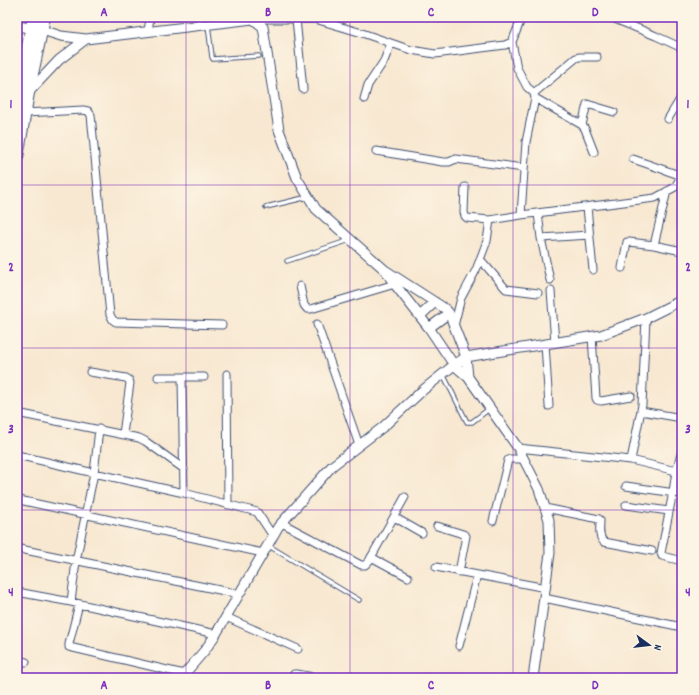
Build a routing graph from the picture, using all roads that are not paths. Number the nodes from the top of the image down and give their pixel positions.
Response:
1 (44, 17) edge
2 (150, 17) edge
3 (522, 17) edge
4 (610, 17) edge
5 (254, 18) edge
6 (296, 19) junction
7 (226, 20) edge
8 (208, 24) junction
9 (36, 25) edge
10 (17, 26) edge
11 (148, 32) junction
12 (86, 39) junction
13 (512, 42) junction
14 (391, 43) junction
15 (682, 48) edge
16 (259, 56) dead end
17 (596, 57) dead end
18 (303, 89) dead end
19 (28, 92) junction
20 (535, 96) junction
21 (682, 96) edge
22 (364, 99) dead end
23 (17, 101) edge
24 (614, 112) dead end
25 (25, 113) junction
26 (668, 119) dead end
27 (582, 125) junction
28 (376, 151) dead end
29 (594, 152) dead end
30 (17, 157) edge
31 (633, 159) dead end
32 (524, 168) junction
33 (682, 176) edge
34 (465, 187) dead end
35 (667, 191) junction
36 (309, 197) junction
37 (266, 207) dead end
38 (587, 207) junction
39 (538, 213) junction
40 (521, 215) junction
41 (490, 220) junction
42 (590, 235) junction
43 (541, 238) junction
44 (351, 240) junction
45 (654, 245) junction
46 (682, 251) edge
47 (480, 259) junction
48 (287, 261) dead end
49 (622, 268) dead end
50 (386, 270) junction
51 (594, 270) dead end
52 (550, 280) dead end
53 (395, 284) junction
54 (300, 286) dead end
55 (551, 291) dead end
56 (538, 293) dead end
57 (682, 300) edge
58 (435, 302) junction
59 (449, 313) junction
60 (420, 316) junction
61 (646, 318) junction
62 (316, 324) dead end
63 (222, 325) dead end
64 (454, 326) junction
65 (429, 328) junction
66 (592, 336) junction
67 (555, 342) junction
68 (545, 344) junction
69 (466, 357) junction
70 (454, 365) junction
71 (90, 372) dead end
72 (227, 374) dead end
73 (443, 374) junction
74 (468, 377) junction
75 (158, 378) dead end
76 (182, 378) junction
77 (204, 378) dead end
78 (631, 396) dead end
79 (549, 406) dead end
80 (490, 409) junction
81 (641, 411) junction
82 (17, 414) edge
83 (682, 418) edge
84 (98, 429) junction
85 (123, 434) junction
86 (359, 446) junction
87 (518, 448) junction
88 (682, 451) edge
89 (17, 455) edge
90 (524, 459) junction
91 (632, 460) junction
92 (184, 469) junction
93 (676, 471) junction
94 (94, 473) junction
95 (626, 486) dead end
96 (673, 492) junction
97 (184, 493) junction
98 (682, 494) edge
99 (405, 497) dead end
100 (19, 500) dead end
101 (228, 504) junction
102 (626, 505) dead end
103 (545, 508) junction
104 (669, 511) junction
105 (86, 514) junction
106 (394, 517) junction
107 (493, 521) dead end
108 (282, 523) junction
109 (437, 526) dead end
110 (422, 533) dead end
111 (273, 536) junction
112 (20, 549) dead end
113 (266, 549) junction
114 (652, 551) dead end
115 (371, 557) junction
116 (76, 561) junction
117 (682, 561) edge
118 (436, 567) dead end
119 (459, 572) junction
120 (477, 575) junction
121 (408, 577) dead end
122 (17, 592) edge
123 (545, 593) junction
124 (239, 594) junction
125 (359, 600) dead end
126 (71, 602) junction
127 (79, 604) junction
128 (226, 617) junction
129 (682, 627) edge
130 (216, 634) junction
131 (459, 646) dead end
132 (298, 649) dead end
133 (17, 660) edge
134 (26, 662) dead end
135 (184, 677) edge
136 (291, 678) edge
137 (318, 678) edge
138 (535, 678) edge

1 - 9 main road
2 - 11 street
3 - 13 street
4 - 15 street
5 - 6 street
5 - 7 street
5 - 36 street
6 - 14 street
6 - 18 street
7 - 8 street
8 - 11 street
8 - 16 lane
9 - 10 street
9 - 12 street
9 - 19 main road
9 - 23 main road
11 - 12 street
12 - 19 street
13 - 14 street
13 - 20 street
14 - 22 street
17 - 20 street
19 - 23 street
19 - 25 main road
20 - 27 street
20 - 32 street
21 - 26 street
24 - 27 street
25 - 30 main road
25 - 63 street
27 - 29 street
28 - 32 street
31 - 33 street
32 - 40 street
33 - 35 street
34 - 41 street
35 - 38 street
35 - 45 street
36 - 37 lane
36 - 44 street
38 - 39 street
38 - 42 street
39 - 40 street
39 - 43 street
40 - 41 street
41 - 47 street
42 - 43 street
42 - 51 street
43 - 52 street
44 - 48 lane
44 - 50 street
45 - 46 street
45 - 49 street
47 - 56 street
47 - 64 street
50 - 53 street
50 - 58 street
53 - 54 street
53 - 60 street
55 - 67 street
57 - 61 street
58 - 59 street
58 - 60 street
59 - 64 street
59 - 65 street
60 - 65 street
61 - 66 street
61 - 81 street
62 - 86 street
64 - 69 street
65 - 70 street
66 - 67 street
66 - 78 street
67 - 68 street
68 - 69 street
68 - 79 street
69 - 70 street
69 - 74 street
70 - 73 street
70 - 74 street
71 - 85 street
72 - 101 street
73 - 80 lane
73 - 86 street
74 - 80 street
75 - 76 street
76 - 77 street
76 - 92 street
80 - 87 street
81 - 83 street
81 - 91 street
82 - 84 street
84 - 85 street
84 - 94 street
85 - 92 street
86 - 108 street
87 - 90 street
87 - 91 street
88 - 93 street
89 - 94 street
90 - 103 street
90 - 107 street
91 - 93 street
92 - 97 street
93 - 96 street
94 - 97 street
94 - 105 street
95 - 96 street
96 - 98 street
96 - 104 street
97 - 101 street
99 - 106 street
100 - 105 street
101 - 111 street
102 - 104 street
103 - 114 street
103 - 123 street
104 - 117 street
105 - 113 street
105 - 116 street
106 - 110 street
106 - 115 street
108 - 111 street
108 - 115 street
109 - 119 street
111 - 113 street
112 - 116 street
113 - 124 street
113 - 125 lane
115 - 121 street
116 - 124 street
116 - 126 street
118 - 119 street
119 - 120 street
120 - 123 street
120 - 131 street
122 - 126 street
123 - 129 street
123 - 138 street
124 - 128 street
126 - 127 street
127 - 130 street
127 - 135 street
128 - 130 street
128 - 132 street
130 - 135 street
133 - 134 street
136 - 137 street

